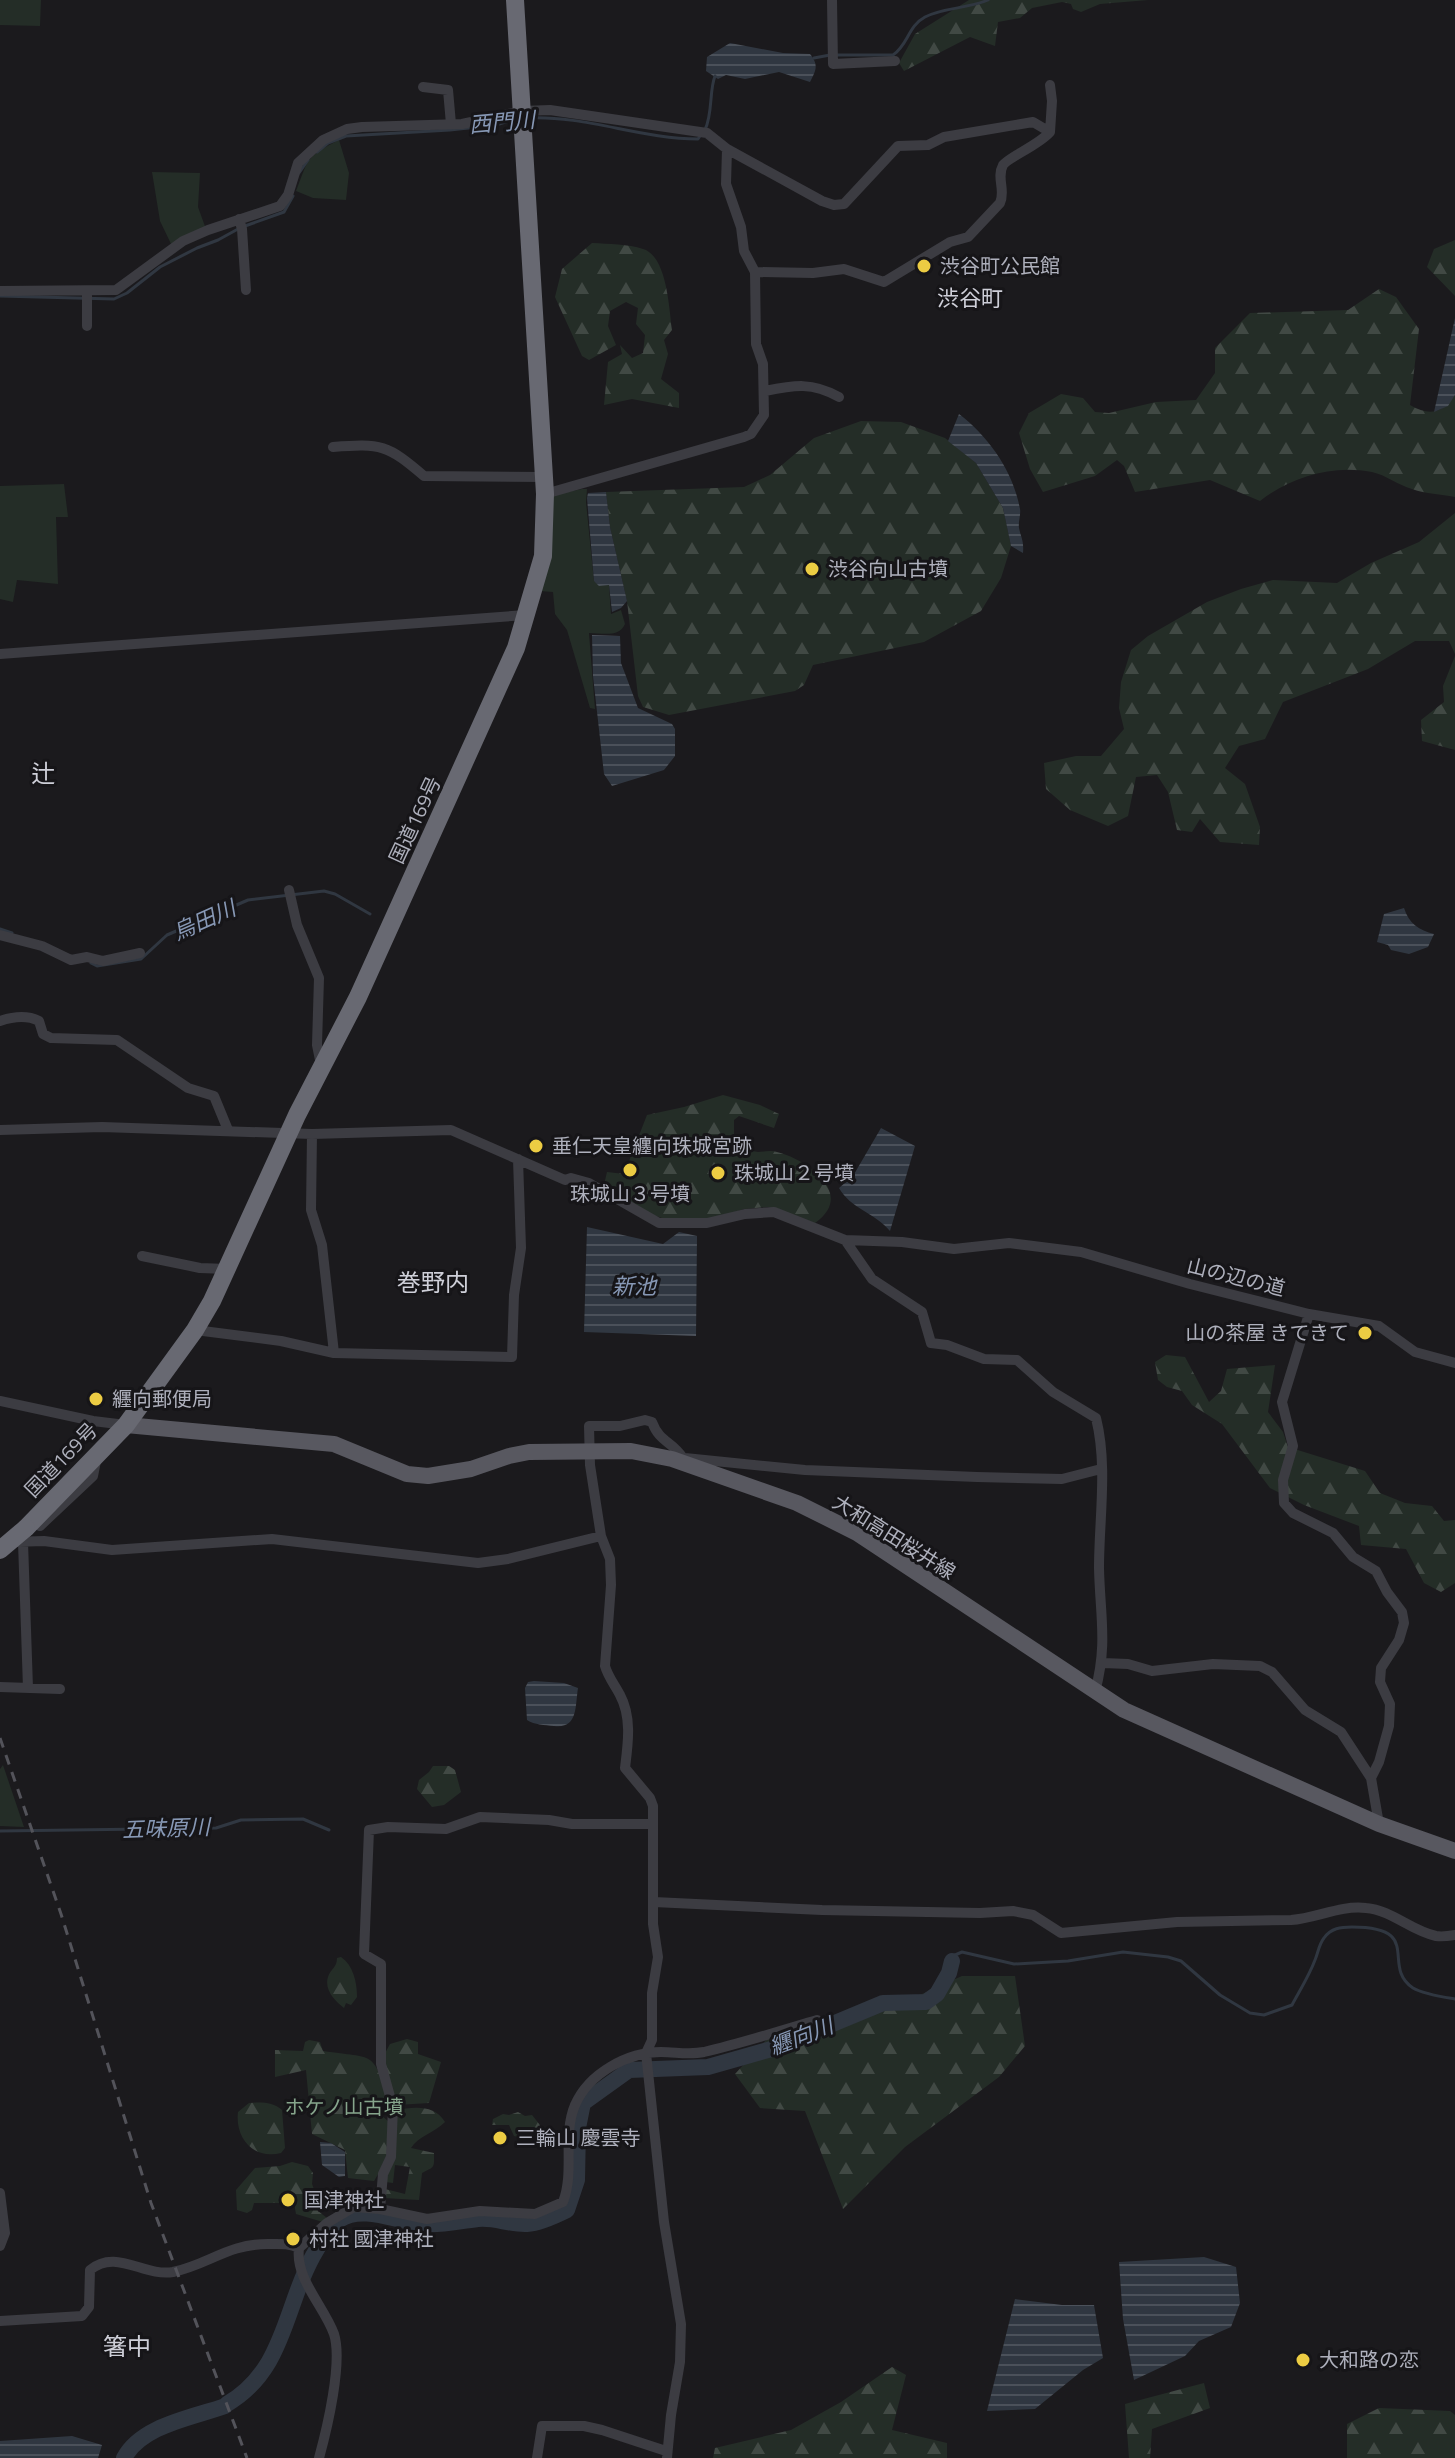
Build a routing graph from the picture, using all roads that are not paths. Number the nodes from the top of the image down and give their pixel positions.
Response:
1 (515, 0) edge
2 (832, 0) edge
3 (895, 61) dead end
4 (1050, 85) dead end
5 (423, 87) dead end
6 (523, 118) junction
7 (451, 124) junction
8 (1050, 132) junction
9 (727, 149) junction
10 (240, 224) junction
11 (755, 272) junction
12 (246, 290) dead end
13 (0, 291) edge
14 (87, 296) junction
15 (87, 326) dead end
16 (765, 391) junction
17 (839, 397) dead end
18 (333, 447) dead end
19 (545, 486) junction
20 (526, 615) junction
21 (0, 654) edge
22 (289, 890) dead end
23 (0, 935) edge
24 (140, 953) dead end
25 (0, 1021) edge
26 (322, 1067) junction
27 (0, 1130) edge
28 (228, 1130) junction
29 (290, 1132) junction
30 (312, 1134) junction
31 (518, 1159) junction
32 (845, 1240) junction
33 (142, 1256) dead end
34 (227, 1269) junction
35 (1309, 1314) junction
36 (195, 1330) junction
37 (334, 1353) junction
38 (1455, 1363) edge
39 (0, 1401) edge
40 (126, 1425) junction
41 (589, 1450) junction
42 (678, 1459) junction
43 (1101, 1469) junction
44 (24, 1535) junction
45 (601, 1536) junction
46 (0, 1542) edge
47 (0, 1550) edge
48 (1103, 1663) junction
49 (0, 1687) edge
50 (28, 1688) junction
51 (60, 1689) dead end
52 (1095, 1692) junction
53 (1371, 1778) junction
54 (653, 1824) junction
55 (1379, 1824) junction
56 (1455, 1851) edge
57 (654, 1902) junction
58 (1455, 1935) edge
59 (817, 2020) dead end
60 (646, 2056) junction
61 (0, 2193) edge
62 (380, 2209) junction
63 (0, 2246) edge
64 (299, 2248) junction
65 (0, 2321) edge
66 (666, 2454) edge
67 (319, 2458) edge
68 (537, 2458) edge

1 - 6 highway, 国道169号
2 - 3 street
4 - 8 street
5 - 7 street
6 - 7 street
6 - 9 street
6 - 19 highway, 国道169号
7 - 10 street
8 - 9 street
8 - 11 street
9 - 11 street
10 - 12 street
10 - 14 street
11 - 16 street
13 - 14 street
14 - 15 street
16 - 17 street
16 - 19 street
18 - 19 street
19 - 20 highway, 国道169号
20 - 21 street
20 - 26 highway, 国道169号
22 - 26 street
23 - 24 street
25 - 28 street
26 - 29 highway, 国道169号
27 - 28 street, 山の辺の道
28 - 29 street, 山の辺の道
29 - 30 street, 山の辺の道
29 - 34 highway, 国道169号
30 - 31 street, 山の辺の道
30 - 37 street
31 - 32 street, 山の辺の道
31 - 37 street
32 - 35 street, 山の辺の道
32 - 43 street
33 - 34 street
34 - 36 highway, 国道169号
35 - 38 street, 山の辺の道
35 - 53 street
36 - 37 street
36 - 40 highway, 国道169号
39 - 40 street
40 - 41 main road, 大和高田桜井線
40 - 44 highway, 国道169号
41 - 42 main road, 大和高田桜井線
41 - 42 street
41 - 45 street
42 - 43 street
42 - 52 main road, 大和高田桜井線
43 - 48 street
44 - 45 street
44 - 46 street
44 - 47 highway, 国道169号, bridge
44 - 50 street
45 - 54 street
48 - 52 street
48 - 53 street
49 - 50 street
50 - 51 street
52 - 55 main road, 大和高田桜井線
53 - 55 street
54 - 57 street
54 - 62 street
55 - 56 main road, 大和高田桜井線
57 - 58 street
57 - 60 street
59 - 60 street
60 - 62 street
60 - 66 street
61 - 63 street
62 - 64 street
64 - 65 street
64 - 67 street
66 - 68 street

